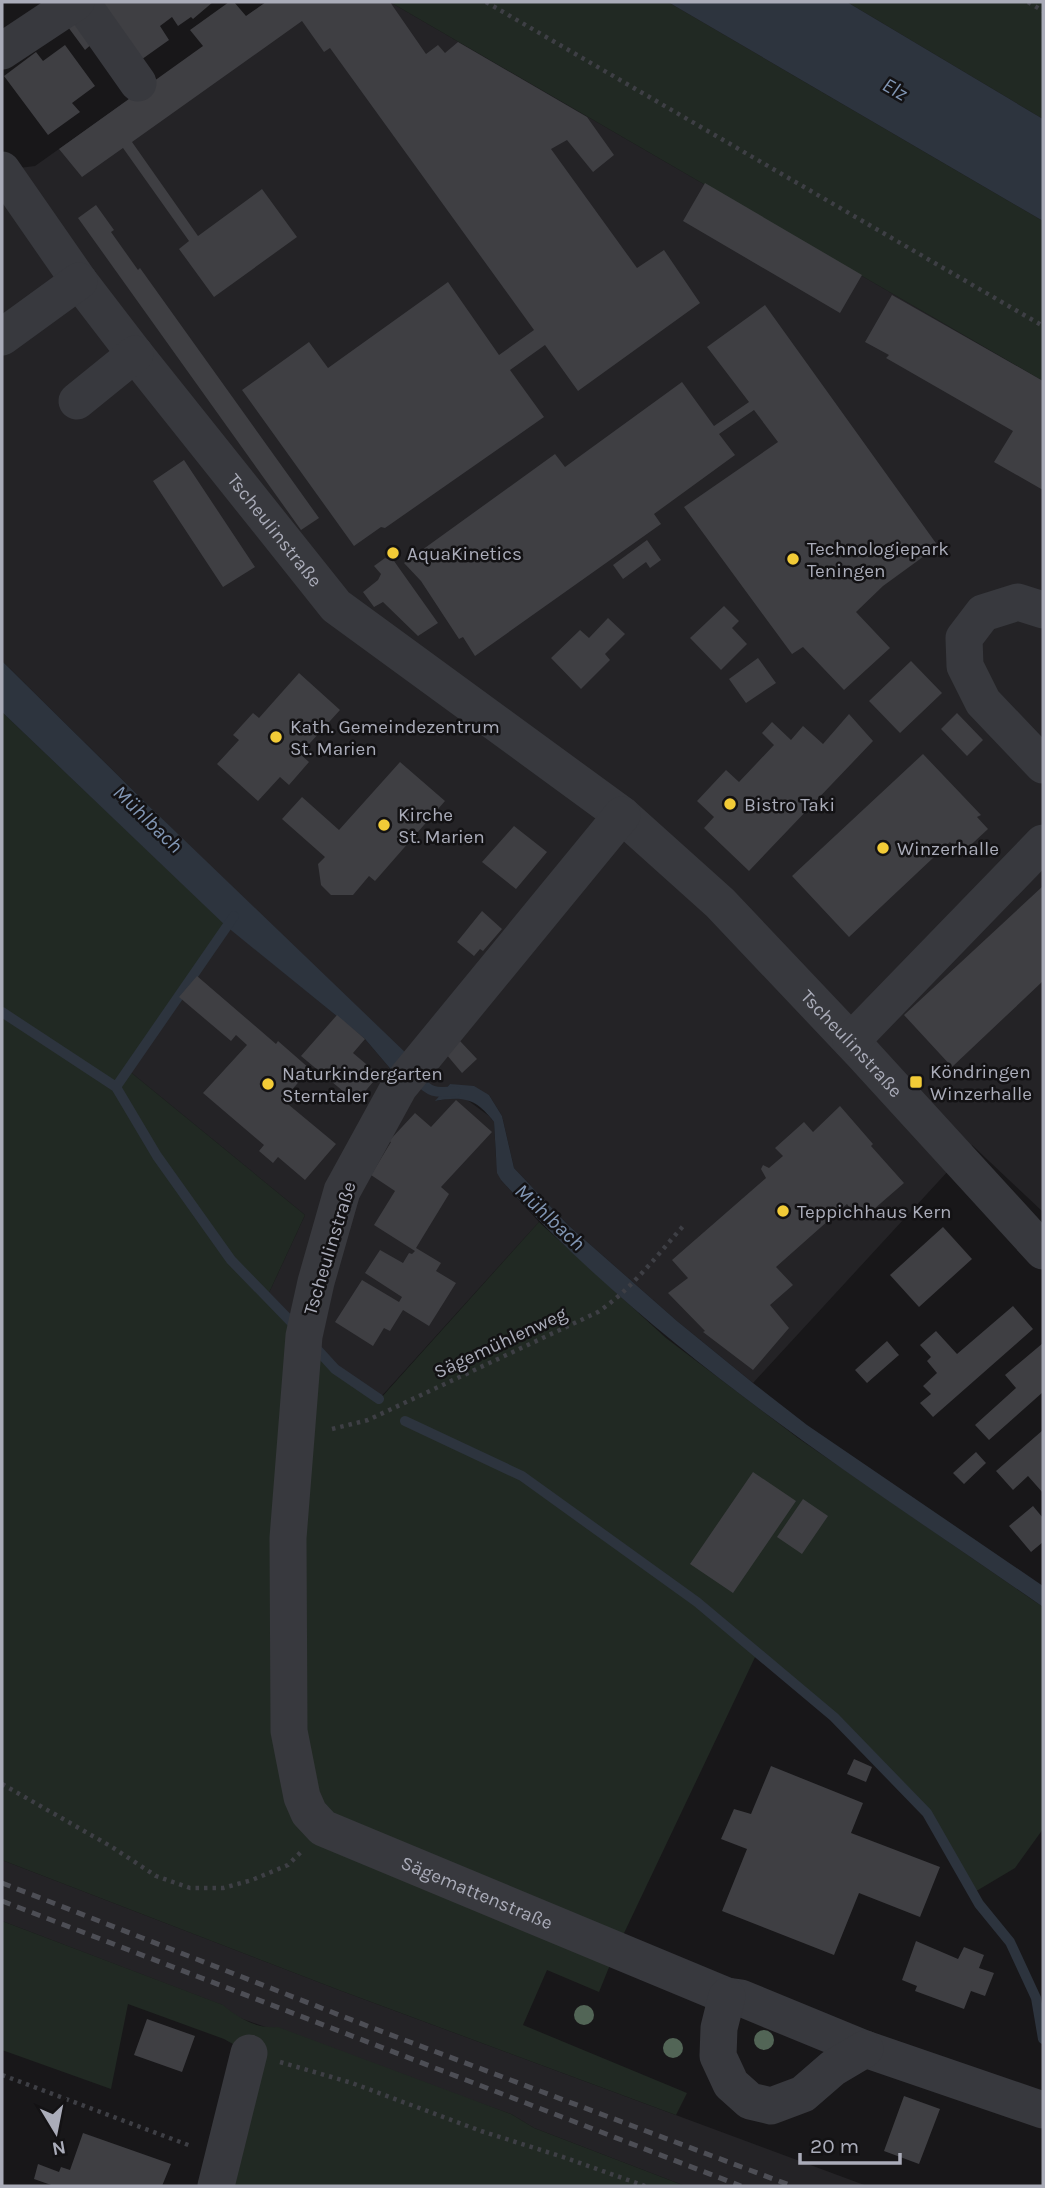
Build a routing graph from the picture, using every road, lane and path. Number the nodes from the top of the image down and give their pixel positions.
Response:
1 (79, 2) edge
2 (486, 2) edge
3 (1028, 2) edge
4 (1043, 11) edge
5 (2, 51) edge
6 (138, 83) dead end
7 (2, 170) edge
8 (79, 281) junction
9 (1043, 326) edge
10 (2, 337) edge
11 (135, 354) junction
12 (77, 401) dead end
13 (1043, 610) edge
14 (1043, 765) edge
15 (622, 815) junction
16 (1043, 843) edge
17 (851, 1041) junction
18 (685, 1224) dead end
19 (1043, 1251) edge
20 (297, 1439) junction
21 (2, 1784) edge
22 (323, 1828) junction
23 (727, 1996) junction
24 (865, 2049) junction
25 (249, 2053) joint
26 (2, 2075) edge
27 (1043, 2110) edge
28 (219, 2172) edge
29 (645, 2186) edge

1 - 5 street
1 - 6 street
2 - 9 path
3 - 4 path
7 - 8 street, Tscheulinstraße
8 - 10 street
8 - 11 street, Tscheulinstraße
11 - 12 street
11 - 15 street, Tscheulinstraße
13 - 14 street
15 - 17 street, Tscheulinstraße
15 - 20 street, Tscheulinstraße
16 - 17 street
17 - 19 street, Tscheulinstraße
18 - 20 path, Sägemühlenweg
20 - 22 street
21 - 22 path
22 - 23 street, Sägemattenstraße
23 - 24 street, Sägemattenstraße
23 - 24 street
24 - 27 street, Sägemattenstraße
25 - 28 street
25 - 29 path
26 - 28 path

